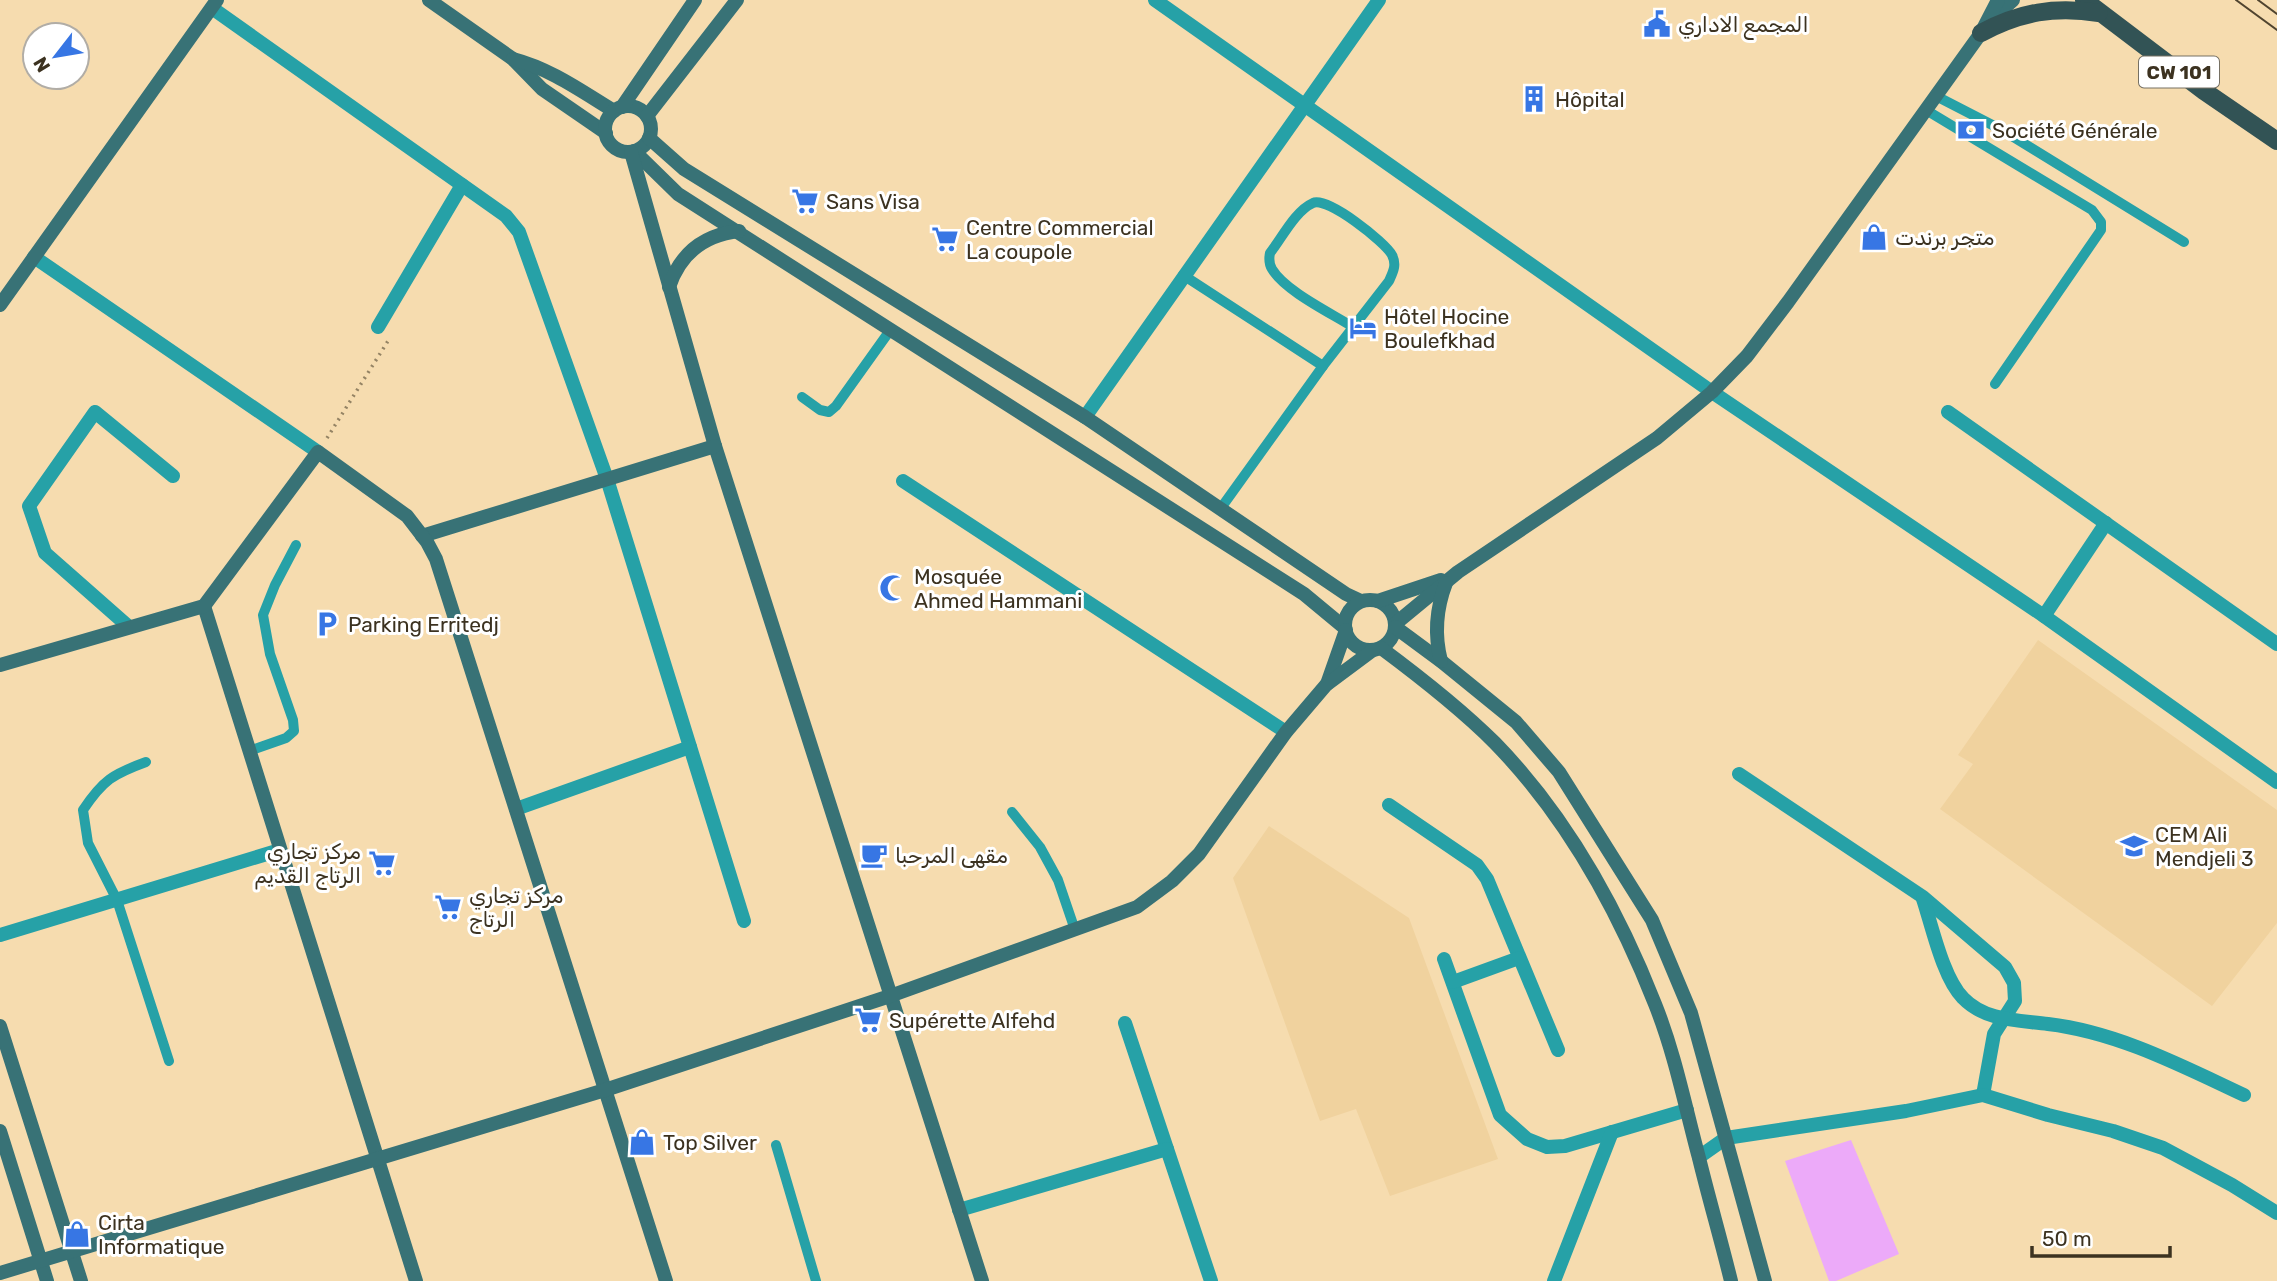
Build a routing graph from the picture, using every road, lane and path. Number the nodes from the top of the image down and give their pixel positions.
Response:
1 (429, 0) edge
2 (695, 0) edge
3 (737, 0) edge
4 (1156, 0) edge
5 (1380, 0) edge
6 (1998, 0) edge
7 (2013, 0) edge
8 (2084, 0) edge
9 (214, 4) edge
10 (2099, 13) junction
11 (1983, 30) junction
12 (513, 59) junction
13 (1936, 96) junction
14 (1304, 104) junction
15 (618, 109) junction
16 (1926, 110) junction
17 (647, 116) junction
18 (606, 133) junction
19 (649, 138) junction
20 (2277, 141) edge
21 (633, 151) junction
22 (462, 185) junction
23 (739, 231) junction
24 (2184, 242) dead end
25 (34, 257) junction
26 (1183, 275) junction
27 (669, 287) junction
28 (0, 305) edge
29 (378, 327) joint
30 (1353, 327) junction
31 (891, 329) junction
32 (1323, 366) junction
33 (1995, 384) dead end
34 (1712, 392) junction
35 (802, 397) dead end
36 (1948, 412) dead end
37 (1085, 417) junction
38 (715, 446) junction
39 (318, 452) junction
40 (173, 476) dead end
41 (607, 479) junction
42 (903, 481) dead end
43 (1221, 508) junction
44 (2106, 523) junction
45 (422, 536) junction
46 (296, 545) dead end
47 (1458, 572) junction
48 (1447, 582) junction
49 (1362, 601) junction
50 (1378, 601) junction
51 (204, 606) junction
52 (2044, 616) junction
53 (1395, 625) junction
54 (129, 627) junction
55 (1346, 629) junction
56 (2277, 644) edge
57 (1377, 649) junction
58 (1441, 661) junction
59 (0, 665) edge
60 (1326, 685) junction
61 (1286, 732) junction
62 (690, 747) junction
63 (249, 751) junction
64 (146, 762) dead end
65 (1740, 774) dead end
66 (2277, 782) edge
67 (1390, 805) dead end
68 (516, 809) junction
69 (1012, 812) dead end
70 (280, 850) junction
71 (1923, 897) junction
72 (117, 900) junction
73 (744, 921) dead end
74 (1075, 930) junction
75 (0, 935) edge
76 (1519, 958) junction
77 (1444, 959) dead end
78 (1453, 982) junction
79 (890, 996) junction
80 (2002, 1019) junction
81 (1125, 1023) dead end
82 (0, 1026) edge
83 (1558, 1050) dead end
84 (169, 1061) dead end
85 (606, 1090) junction
86 (1983, 1095) junction
87 (2244, 1095) dead end
88 (1687, 1110) junction
89 (0, 1131) edge
90 (1612, 1132) junction
91 (1727, 1138) junction
92 (776, 1145) dead end
93 (1167, 1149) junction
94 (1699, 1157) junction
95 (376, 1160) junction
96 (959, 1210) junction
97 (2277, 1213) edge
98 (71, 1250) junction
99 (40, 1259) junction
100 (0, 1273) edge
101 (47, 1281) edge
102 (81, 1281) edge
103 (416, 1281) edge
104 (666, 1281) edge
105 (816, 1281) edge
106 (982, 1281) edge
107 (1211, 1281) edge
108 (1555, 1281) edge
109 (1731, 1281) edge
110 (1765, 1281) edge

1 - 12 main road
2 - 15 main road
3 - 17 main road
4 - 14 street
5 - 14 street
6 - 11 main road
7 - 11 main road
8 - 10 main road, CW 101
9 - 22 street
9 - 25 main road
10 - 11 main road
10 - 20 main road, CW 101
11 - 13 main road
12 - 15 main road
12 - 18 main road
13 - 16 main road
13 - 24 lane
14 - 26 street
14 - 34 street
15 - 17 main road
15 - 18 main road
16 - 33 lane
16 - 34 main road
17 - 19 main road
18 - 21 main road
19 - 21 main road
19 - 37 main road
21 - 23 main road
21 - 27 main road
22 - 29 street
22 - 41 street
23 - 27 main road
23 - 31 main road
25 - 28 main road
25 - 39 street
26 - 32 lane
26 - 37 street
27 - 38 main road
29 - 39 path
30 - 30 lane
30 - 32 lane
31 - 35 lane
31 - 55 main road
32 - 43 lane
34 - 47 main road
34 - 52 street
36 - 44 street
37 - 43 main road
38 - 41 main road
38 - 79 main road
39 - 45 main road
39 - 51 main road
40 - 54 street
41 - 45 main road
41 - 62 street
42 - 61 street
43 - 49 main road
44 - 52 street
44 - 56 street
45 - 68 main road
46 - 63 lane
47 - 48 main road
47 - 50 main road
48 - 53 main road
48 - 58 main road
49 - 50 main road
49 - 55 main road
50 - 53 main road
51 - 54 main road
51 - 63 main road
52 - 66 street
53 - 57 main road
53 - 58 main road
54 - 59 main road
55 - 57 main road
55 - 60 main road
57 - 60 main road
57 - 88 main road
58 - 91 main road
60 - 61 main road
61 - 74 main road
62 - 68 street
62 - 73 street
63 - 70 main road
64 - 72 lane
65 - 71 street
67 - 76 street
68 - 85 main road
69 - 74 lane
70 - 72 street
70 - 95 main road
71 - 80 street
71 - 80 street
72 - 75 street
72 - 84 lane
74 - 79 main road
76 - 78 street
76 - 83 street
77 - 78 street
78 - 90 street
79 - 85 main road
79 - 96 main road
80 - 86 street
80 - 87 street
81 - 93 street
82 - 98 main road
85 - 95 main road
85 - 104 main road
86 - 91 street
86 - 97 street
88 - 90 street
88 - 94 main road
89 - 99 main road
90 - 108 street
91 - 94 street
91 - 110 main road
92 - 105 lane
93 - 96 street
93 - 107 street
94 - 109 main road
95 - 98 main road
95 - 103 main road
96 - 106 main road
98 - 99 main road
98 - 102 main road
99 - 100 main road
99 - 101 main road

